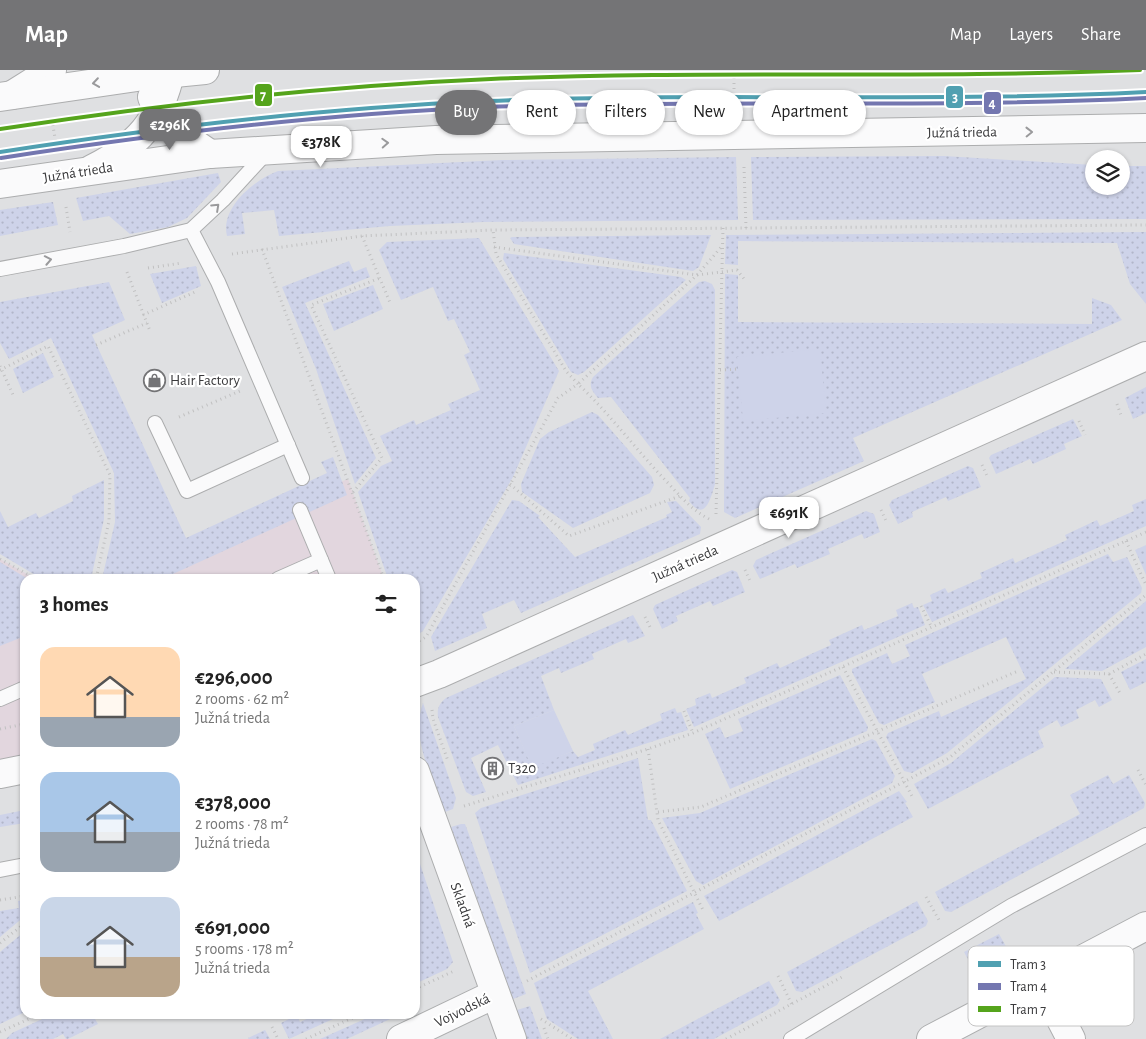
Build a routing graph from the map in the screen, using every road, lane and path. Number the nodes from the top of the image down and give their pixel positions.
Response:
1 (52, 70) edge
2 (205, 70) edge
3 (157, 72) edge
4 (6, 96) edge
5 (158, 113) junction
6 (1146, 128) edge
7 (1100, 130) junction
8 (1146, 140) edge
9 (269, 149) junction
10 (210, 154) junction
11 (92, 169) junction
12 (0, 184) edge
13 (1146, 225) edge
14 (723, 228) junction
15 (191, 230) junction
16 (493, 230) junction
17 (362, 236) junction
18 (722, 245) junction
19 (494, 247) junction
20 (262, 249) junction
21 (207, 258) junction
22 (0, 269) edge
23 (145, 269) dead end
24 (136, 270) dead end
25 (127, 272) junction
26 (722, 272) junction
27 (117, 274) dead end
28 (697, 274) junction
29 (380, 278) junction
30 (745, 280) dead end
31 (218, 282) junction
32 (391, 305) dead end
33 (143, 315) junction
34 (147, 323) junction
35 (150, 331) dead end
36 (96, 345) dead end
37 (1146, 356) edge
38 (0, 368) edge
39 (738, 369) dead end
40 (720, 370) junction
41 (578, 384) junction
42 (235, 393) dead end
43 (14, 397) dead end
44 (1116, 402) dead end
45 (1122, 418) dead end
46 (175, 419) dead end
47 (1078, 420) dead end
48 (155, 423) dead end
49 (1085, 434) dead end
50 (288, 445) junction
51 (302, 478) dead end
52 (510, 484) junction
53 (352, 492) junction
54 (680, 496) junction
55 (300, 510) dead end
56 (1146, 532) edge
57 (1126, 541) junction
58 (0, 559) edge
59 (321, 560) junction
60 (27, 574) edge
61 (97, 574) edge
62 (289, 574) edge
63 (327, 574) edge
64 (382, 574) edge
65 (1146, 585) edge
66 (1146, 595) edge
67 (920, 606) dead end
68 (932, 628) junction
69 (420, 641) edge
70 (1146, 654) edge
71 (843, 667) junction
72 (1018, 671) dead end
73 (1053, 672) junction
74 (1110, 674) junction
75 (420, 681) edge
76 (20, 690) edge
77 (1121, 695) dead end
78 (0, 699) edge
79 (684, 711) dead end
80 (20, 725) edge
81 (0, 729) edge
82 (877, 732) junction
83 (693, 733) junction
84 (648, 749) junction
85 (20, 770) edge
86 (1138, 770) dead end
87 (0, 774) edge
88 (904, 782) junction
89 (420, 785) edge
90 (1146, 785) edge
91 (913, 798) dead end
92 (464, 806) dead end
93 (658, 812) junction
94 (1146, 835) edge
95 (20, 866) edge
96 (0, 870) edge
97 (696, 894) junction
98 (20, 897) edge
99 (926, 897) dead end
100 (0, 900) edge
101 (703, 910) dead end
102 (941, 923) dead end
103 (1146, 926) edge
104 (20, 927) edge
105 (0, 943) edge
106 (1108, 946) edge
107 (457, 969) dead end
108 (778, 976) dead end
109 (527, 981) dead end
110 (420, 988) edge
111 (495, 994) junction
112 (792, 1004) dead end
113 (29, 1019) edge
114 (350, 1019) edge
115 (540, 1019) dead end
116 (968, 1020) edge
117 (1064, 1026) edge
118 (272, 1027) dead end
119 (0, 1032) edge
120 (811, 1034) edge
121 (278, 1039) edge
122 (306, 1039) edge
123 (400, 1039) edge
124 (512, 1039) edge
125 (572, 1039) edge
126 (791, 1039) edge
127 (931, 1039) edge
128 (1071, 1039) edge

1 - 4 street
2 - 3 street
3 -> 4 street
3 - 5 street
5 - 10 street
5 - 11 street
6 - 7 street, Južná trieda
7 - 8 street
9 -> 7 street, Južná trieda
9 - 10 street, Južná trieda
15 -> 9 lane
10 - 11 street, Južná trieda
11 - 12 street, Južná trieda
13 - 14 path
14 - 16 path
14 - 18 path
15 - 21 lane
22 -> 15 lane
16 - 17 path
16 - 19 path
17 - 20 path
17 - 29 path
18 - 26 path
18 - 28 path
19 - 28 path
19 - 41 path
20 - 21 path
20 - 53 path
21 - 23 path
21 - 31 lane
24 - 25 path
25 - 27 path
25 - 33 path
26 - 28 path
26 - 30 path
26 - 40 path
28 - 41 path
29 - 32 path
29 - 53 path
31 - 33 path
31 - 50 lane
33 - 34 path
34 - 35 path
34 - 36 path
37 - 75 street, Južná trieda
38 - 43 path
38 - 61 path
39 - 40 path
40 - 54 path
41 - 52 path
41 - 54 path
42 - 46 path
44 - 45 path
47 - 49 path
48 - 50 lane
50 - 51 lane
52 - 54 path
52 - 69 path
53 - 64 path
55 - 59 lane
56 - 57 path
57 - 65 path
57 - 68 path
58 - 60 path
59 - 62 lane
59 - 63 lane
66 - 73 path
67 - 68 path
68 - 71 path
70 - 74 path
71 - 82 path
71 - 83 path
72 - 82 path
73 - 74 path
73 - 88 path
74 - 77 path
76 - 78 lane
79 - 83 path
80 - 81 path
82 - 88 path
82 - 93 path
83 - 84 path
84 - 92 path
84 - 93 path
85 - 87 street
86 - 90 path
88 - 91 path
88 - 97 path
89 - 111 street, Skladná
93 - 97 path
94 - 120 lane
95 - 96 lane
97 - 101 path
97 - 109 path
98 - 100 path
99 - 102 path
103 - 106 street
104 - 105 path
107 - 110 path
108 - 112 path
111 - 123 street, Vojvodská
111 - 124 street, Skladná
113 - 119 path
114 - 122 path
115 - 125 path
116 - 127 street
117 - 128 street
118 - 121 path
120 - 126 lane

